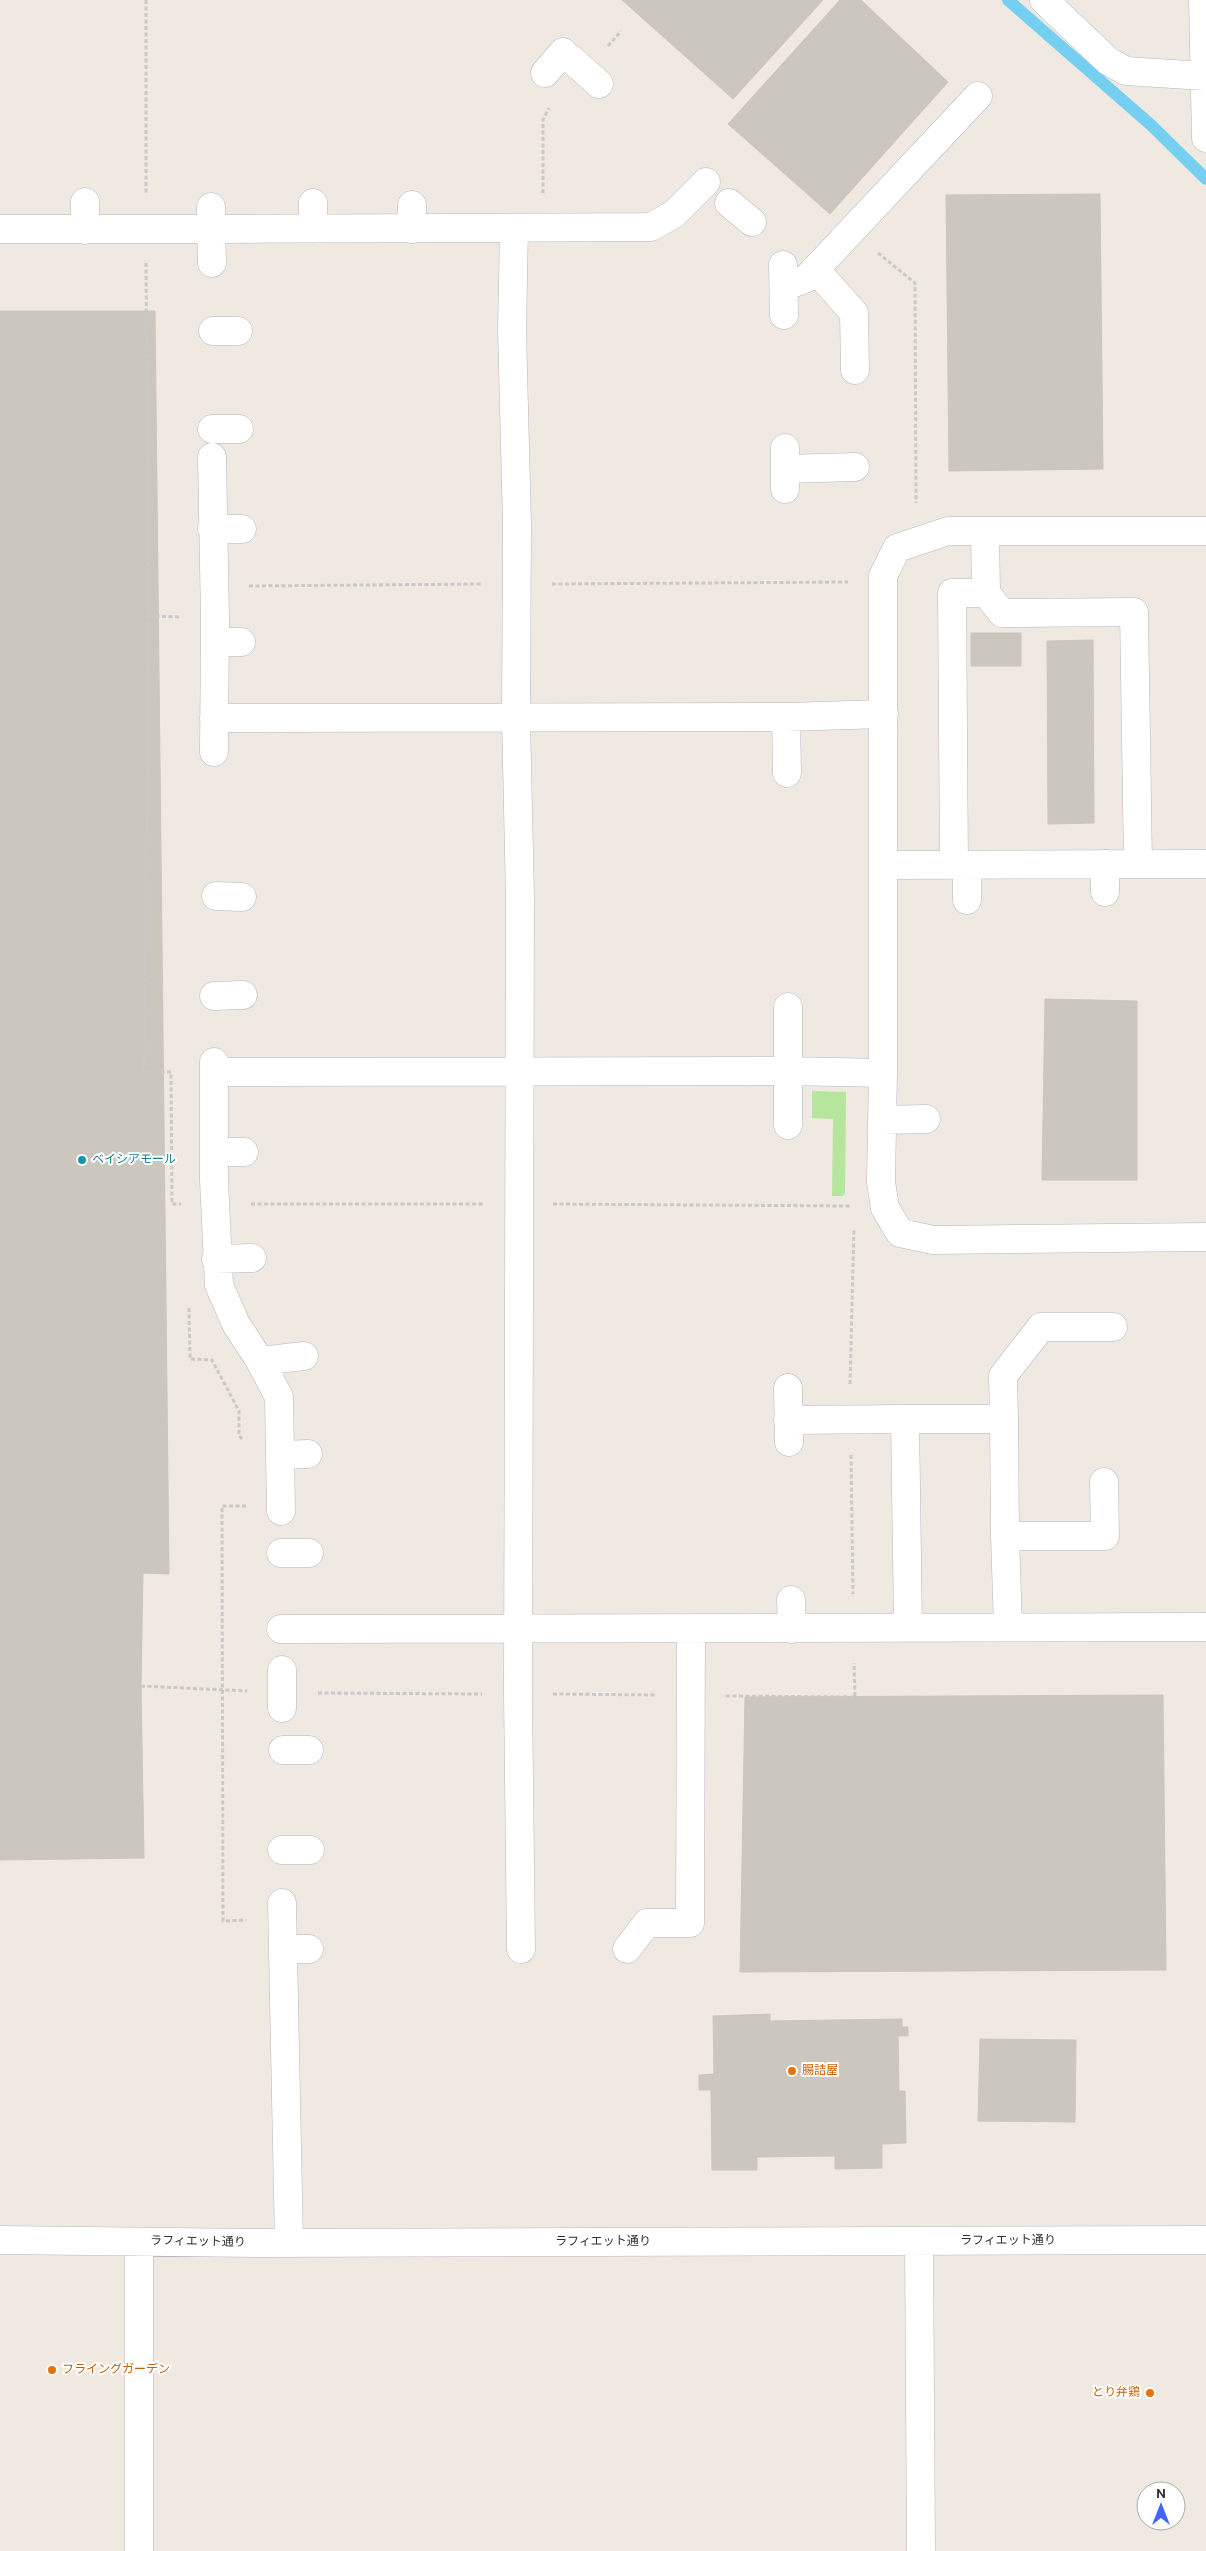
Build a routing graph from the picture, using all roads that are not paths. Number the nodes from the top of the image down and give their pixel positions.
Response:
1 (1044, 0) edge
2 (1203, 0) edge
3 (546, 73) dead end
4 (1204, 76) junction
5 (600, 84) dead end
6 (978, 96) dead end
7 (1205, 106) edge
8 (1206, 138) edge
9 (706, 182) dead end
10 (85, 202) dead end
11 (729, 203) dead end
12 (211, 218) junction
13 (752, 222) dead end
14 (0, 229) edge
15 (514, 229) junction
16 (85, 230) junction
17 (212, 263) dead end
18 (815, 269) junction
19 (784, 315) dead end
20 (854, 370) dead end
21 (212, 429) dead end
22 (239, 429) dead end
23 (212, 456) dead end
24 (854, 467) dead end
25 (785, 468) dead end
26 (212, 529) junction
27 (242, 529) dead end
28 (985, 531) junction
29 (1206, 531) edge
30 (986, 593) junction
31 (884, 714) junction
32 (786, 717) junction
33 (214, 718) junction
34 (516, 718) junction
35 (214, 752) dead end
36 (787, 773) dead end
37 (1105, 864) junction
38 (1138, 864) junction
39 (1206, 864) edge
40 (884, 865) junction
41 (961, 865) junction
42 (1105, 892) dead end
43 (967, 900) dead end
44 (242, 995) dead end
45 (214, 996) dead end
46 (788, 1007) dead end
47 (788, 1071) junction
48 (518, 1072) junction
49 (883, 1073) junction
50 (926, 1119) dead end
51 (883, 1120) junction
52 (788, 1125) dead end
53 (214, 1152) junction
54 (244, 1152) dead end
55 (1206, 1237) edge
56 (252, 1258) dead end
57 (216, 1259) junction
58 (1113, 1327) dead end
59 (304, 1356) dead end
60 (260, 1361) junction
61 (788, 1388) dead end
62 (905, 1419) junction
63 (1004, 1419) junction
64 (1104, 1482) dead end
65 (281, 1511) dead end
66 (1006, 1536) junction
67 (281, 1552) dead end
68 (309, 1552) dead end
69 (791, 1600) dead end
70 (908, 1627) junction
71 (1008, 1627) junction
72 (1206, 1627) edge
73 (281, 1629) dead end
74 (518, 1629) junction
75 (691, 1629) junction
76 (792, 1629) junction
77 (282, 1670) dead end
78 (282, 1708) dead end
79 (282, 1850) dead end
80 (310, 1850) dead end
81 (282, 1903) dead end
82 (521, 1949) dead end
83 (627, 1949) dead end
84 (0, 2240) edge
85 (1206, 2240) edge
86 (919, 2241) junction
87 (140, 2242) junction
88 (289, 2243) junction
89 (139, 2551) edge
90 (921, 2551) edge

1 - 4 street
2 - 4 street
3 - 5 street
4 - 7 street
6 - 18 street
7 - 8 street
9 - 15 street
10 - 16 street
11 - 13 street
12 - 15 street
12 - 16 street
12 - 17 street
14 - 16 street
15 - 34 street
18 - 19 street
18 - 20 street
21 - 22 street
23 - 26 street
24 - 25 street
26 - 27 street
26 - 33 street
28 - 29 street
28 - 30 street
28 - 31 street
30 - 38 street
30 - 41 street
31 - 32 street
31 - 40 street
32 - 34 street
32 - 36 street
33 - 34 street
33 - 35 street
34 - 48 street
37 - 38 street
37 - 41 street
37 - 42 street
38 - 39 street
40 - 41 street
40 - 49 street
41 - 43 street
44 - 45 street
46 - 47 street
47 - 48 street
47 - 49 street
47 - 52 street
48 - 53 street
48 - 74 street
49 - 51 street
50 - 51 street
51 - 55 street
53 - 54 street
53 - 57 street
56 - 57 street
57 - 60 street
58 - 63 street
59 - 60 street
60 - 65 street
61 - 62 street
62 - 63 street
62 - 70 street
63 - 66 street
64 - 66 street
66 - 71 street
67 - 68 street
69 - 76 street
70 - 71 street
70 - 76 street
71 - 72 street
73 - 74 street
74 - 75 street
74 - 82 street
75 - 76 street
75 - 83 street
77 - 78 street
79 - 80 street
81 - 88 street
84 - 87 street, ラフィエット通り
85 - 86 street, ラフィエット通り
86 - 88 street, ラフィエット通り
86 - 90 street
87 - 88 street, ラフィエット通り
87 - 89 street

